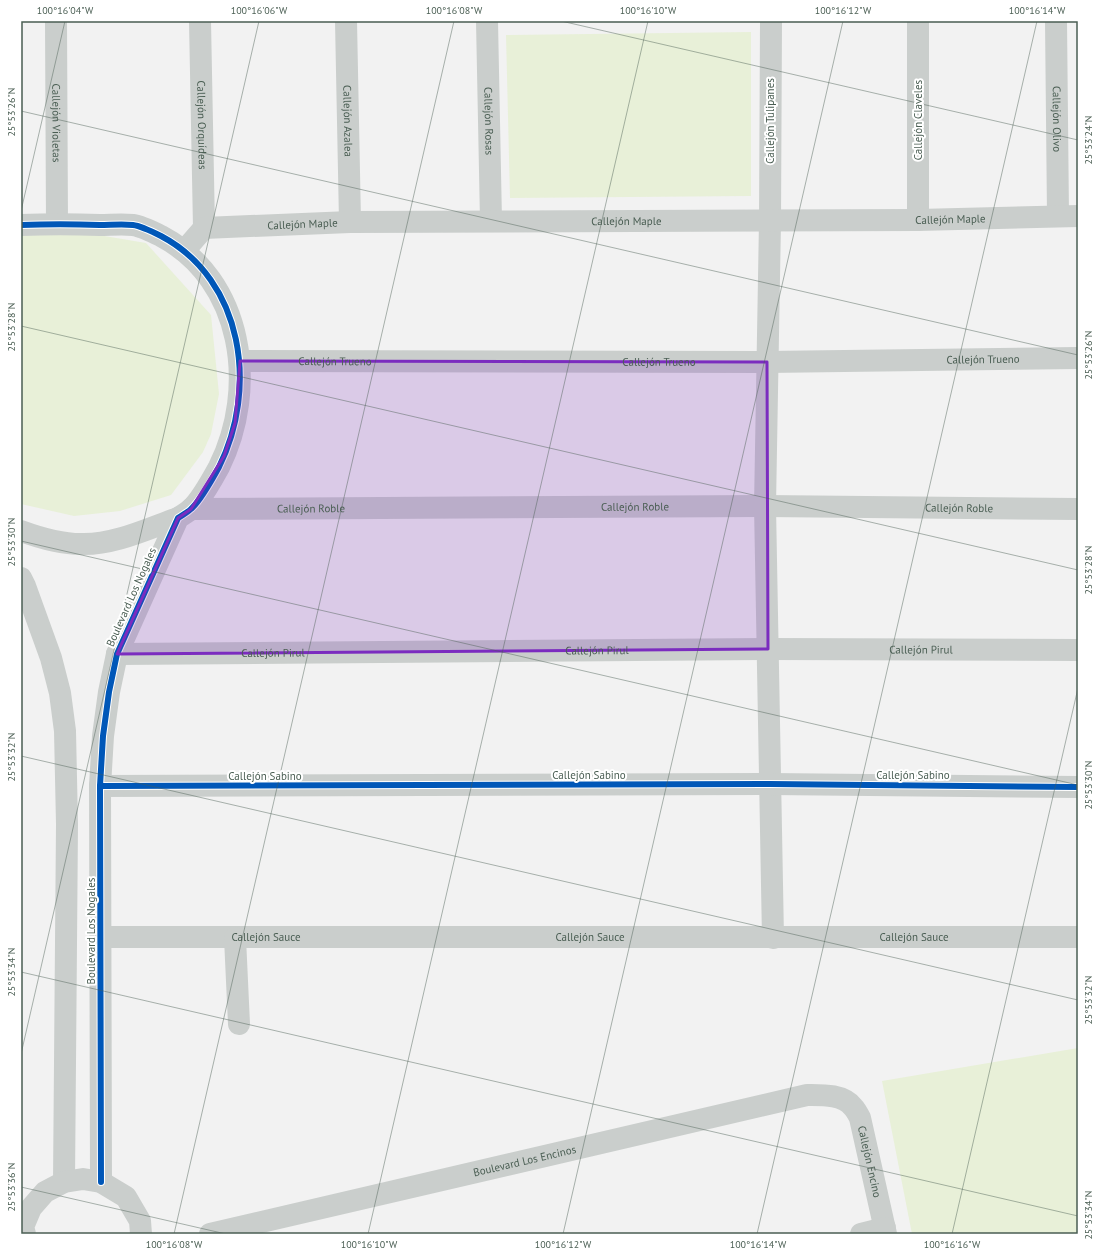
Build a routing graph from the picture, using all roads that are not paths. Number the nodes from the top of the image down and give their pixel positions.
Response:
1 (56, 21) edge
2 (200, 21) edge
3 (346, 21) edge
4 (487, 21) edge
5 (771, 21) edge
6 (918, 21) edge
7 (1056, 21) edge
8 (1068, 216) edge
9 (770, 220) junction
10 (918, 220) junction
11 (491, 221) junction
12 (350, 222) junction
13 (57, 224) junction
14 (21, 225) edge
15 (204, 228) junction
16 (184, 251) junction
17 (1078, 358) edge
18 (240, 361) junction
19 (767, 362) junction
20 (765, 506) junction
21 (1078, 509) edge
22 (185, 514) junction
23 (21, 531) edge
24 (21, 578) edge
25 (768, 649) junction
26 (1078, 650) edge
27 (117, 654) junction
28 (770, 784) junction
29 (100, 786) junction
30 (1078, 787) edge
31 (1078, 937) edge
32 (101, 938) junction
33 (235, 938) junction
34 (773, 938) junction
35 (239, 1024) dead end
36 (840, 1098) joint
37 (64, 1182) junction
38 (102, 1182) junction
39 (23, 1230) edge
40 (886, 1231) edge
41 (141, 1234) edge
42 (210, 1234) edge
43 (860, 1234) edge

1 - 13 street, Callejón Violetas
2 - 15 street, Callejón Orquídeas
3 - 12 street, Callejón Azalea
4 - 11 street, Callejón Rosas
5 - 9 street, Callejón Tulipanes
6 - 10 street, Callejón Claveles
7 - 8 street, Callejón Olivo
8 - 10 street, Callejón Maple
9 - 10 street, Callejón Maple
9 - 11 street, Callejón Maple
9 - 19 street, Callejón Tulipanes
11 - 12 street, Callejón Maple
12 - 15 street, Callejón Maple
13 - 14 street, Boulevard Los Nogales
13 - 16 street, Boulevard Los Nogales
15 - 16 street
16 - 18 street, Boulevard Los Nogales
17 - 19 street, Callejón Trueno
18 - 19 street, Callejón Trueno
18 - 22 street, Boulevard Los Nogales
19 - 20 street, Callejón Tulipanes
20 - 21 street, Callejón Roble
20 - 22 street, Callejón Roble
20 - 25 street, Callejón Tulipanes
22 - 23 street, Boulevard Los Nogales
22 - 27 street, Boulevard Los Nogales
24 - 37 street
25 - 26 street, Callejón Pirul
25 - 27 street, Callejón Pirul
25 - 28 street, Callejón Tulipanes
27 - 29 street, Boulevard Los Nogales
28 - 29 street, Callejón Sabino
28 - 30 street, Callejón Sabino
28 - 34 street, Callejón Tulipanes
29 - 32 street, Boulevard Los Nogales
31 - 34 street, Callejón Sauce
32 - 33 street, Callejón Sauce
32 - 38 street, Boulevard Los Nogales
33 - 34 street, Callejón Sauce
33 - 35 street
36 - 40 street, Callejón Encino
36 - 42 street, Boulevard Los Encinos
37 - 38 street
37 - 39 street
38 - 41 street
40 - 43 street

